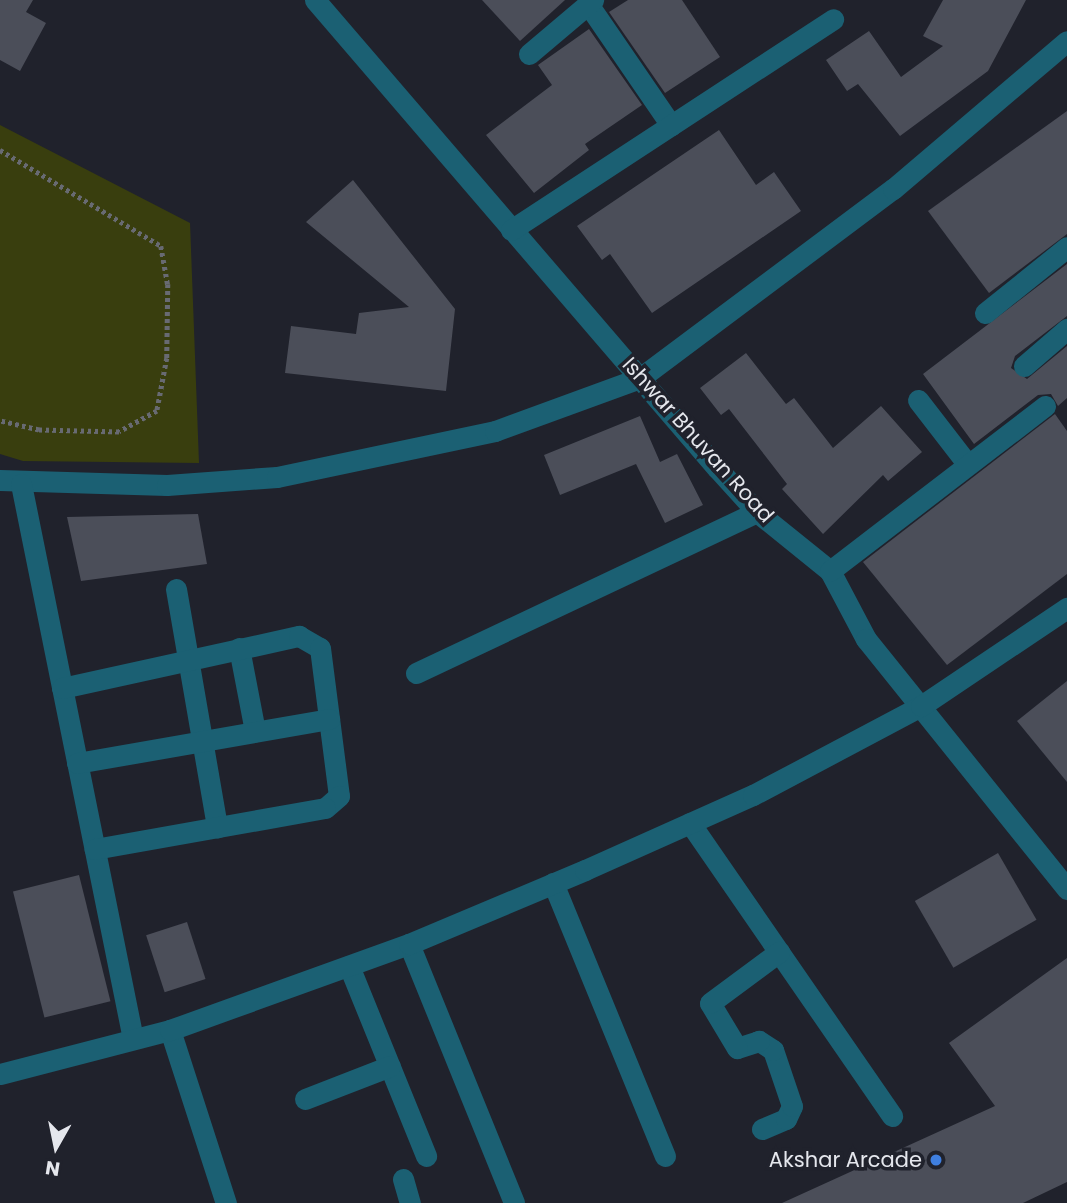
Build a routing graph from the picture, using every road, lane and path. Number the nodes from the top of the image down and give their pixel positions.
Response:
1 (315, 0) edge
2 (591, 2) edge
3 (833, 19) dead end
4 (1067, 41) edge
5 (529, 54) dead end
6 (671, 125) junction
7 (0, 150) edge
8 (511, 230) junction
9 (1067, 247) edge
10 (985, 313) dead end
11 (1067, 329) edge
12 (1024, 366) dead end
13 (640, 378) junction
14 (918, 400) dead end
15 (1045, 406) dead end
16 (0, 421) edge
17 (965, 461) junction
18 (10, 482) edge
19 (757, 512) junction
20 (830, 571) junction
21 (176, 589) dead end
22 (1067, 608) edge
23 (239, 648) junction
24 (190, 659) junction
25 (416, 673) dead end
26 (62, 688) junction
27 (921, 706) junction
28 (329, 719) junction
29 (255, 731) junction
30 (203, 740) junction
31 (78, 764) junction
32 (690, 823) junction
33 (216, 827) junction
34 (95, 849) junction
35 (553, 883) junction
36 (1067, 888) edge
37 (409, 944) junction
38 (779, 951) junction
39 (349, 966) junction
40 (170, 1030) junction
41 (133, 1039) junction
42 (390, 1066) junction
43 (0, 1074) edge
44 (305, 1099) dead end
45 (892, 1116) dead end
46 (762, 1129) dead end
47 (426, 1156) dead end
48 (665, 1156) dead end
49 (403, 1179) dead end
50 (226, 1203) edge
51 (410, 1203) edge
52 (514, 1203) edge

1 - 8 street, Ishwar Bhuvan Road
2 - 5 street
2 - 6 street
3 - 6 street
4 - 13 street
6 - 8 street
7 - 16 path
8 - 13 street, Ishwar Bhuvan Road
9 - 10 street
11 - 12 street
13 - 18 street
13 - 19 street, Ishwar Bhuvan Road
14 - 17 street
15 - 17 street
17 - 20 street
18 - 26 street
19 - 20 street, Ishwar Bhuvan Road
19 - 25 street
20 - 27 street, Ishwar Bhuvan Road
21 - 24 street
22 - 27 street
23 - 24 street
23 - 28 street
23 - 29 street
24 - 26 street
24 - 30 street
26 - 31 street
27 - 32 street
27 - 36 street, Ishwar Bhuvan Road
28 - 29 street
28 - 33 street
29 - 30 street
30 - 31 street
30 - 33 street
31 - 34 street
32 - 35 street
32 - 38 street
33 - 34 street
34 - 41 street
35 - 37 street
35 - 48 street
37 - 39 street
37 - 52 street
38 - 45 street
38 - 46 street
39 - 40 street
39 - 42 street
40 - 41 street
40 - 50 street
41 - 43 street
42 - 44 street
42 - 47 street
49 - 51 street

